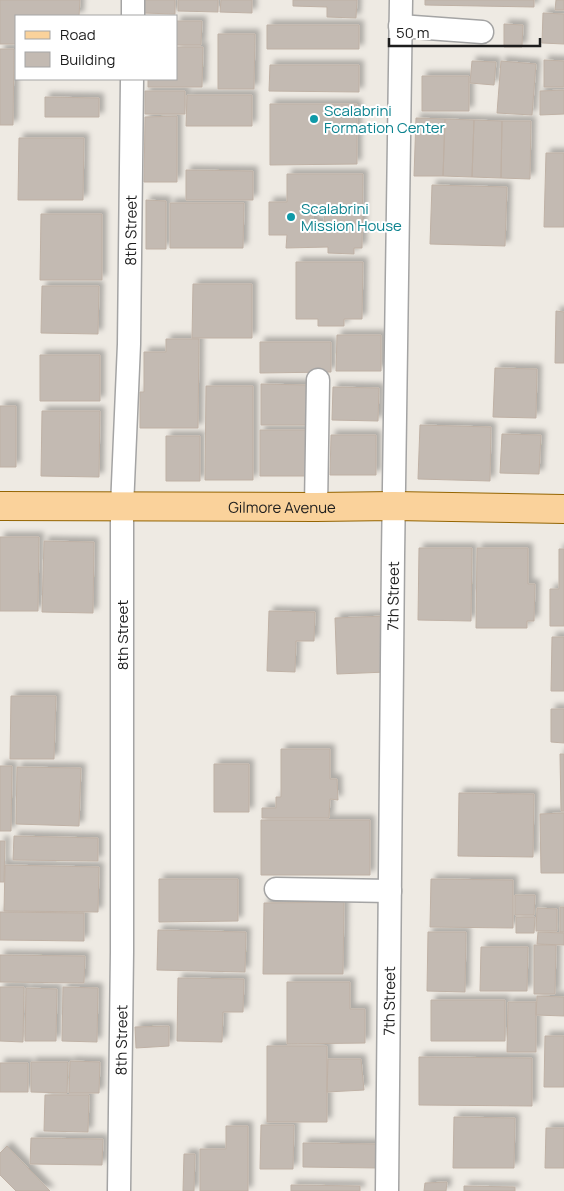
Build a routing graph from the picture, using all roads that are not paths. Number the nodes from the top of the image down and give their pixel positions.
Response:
1 (134, 0) edge
2 (401, 0) edge
3 (133, 15) edge
4 (400, 26) junction
5 (482, 32) dead end
6 (132, 80) edge
7 (318, 380) dead end
8 (0, 506) edge
9 (394, 506) junction
10 (122, 507) junction
11 (316, 507) junction
12 (564, 509) edge
13 (276, 889) dead end
14 (390, 891) junction
15 (119, 1191) edge
16 (388, 1191) edge

1 - 3 street
2 - 4 street, 7th Street
4 - 5 street
4 - 9 street, 7th Street
6 - 10 street, 8th Street
7 - 11 street
8 - 10 main road, Gilmore Avenue
9 - 11 main road, Gilmore Avenue
9 - 12 main road, Gilmore Avenue
9 - 14 street, 7th Street
10 - 11 main road, Gilmore Avenue
10 - 15 street, 8th Street
13 - 14 street
14 - 16 street, 7th Street

